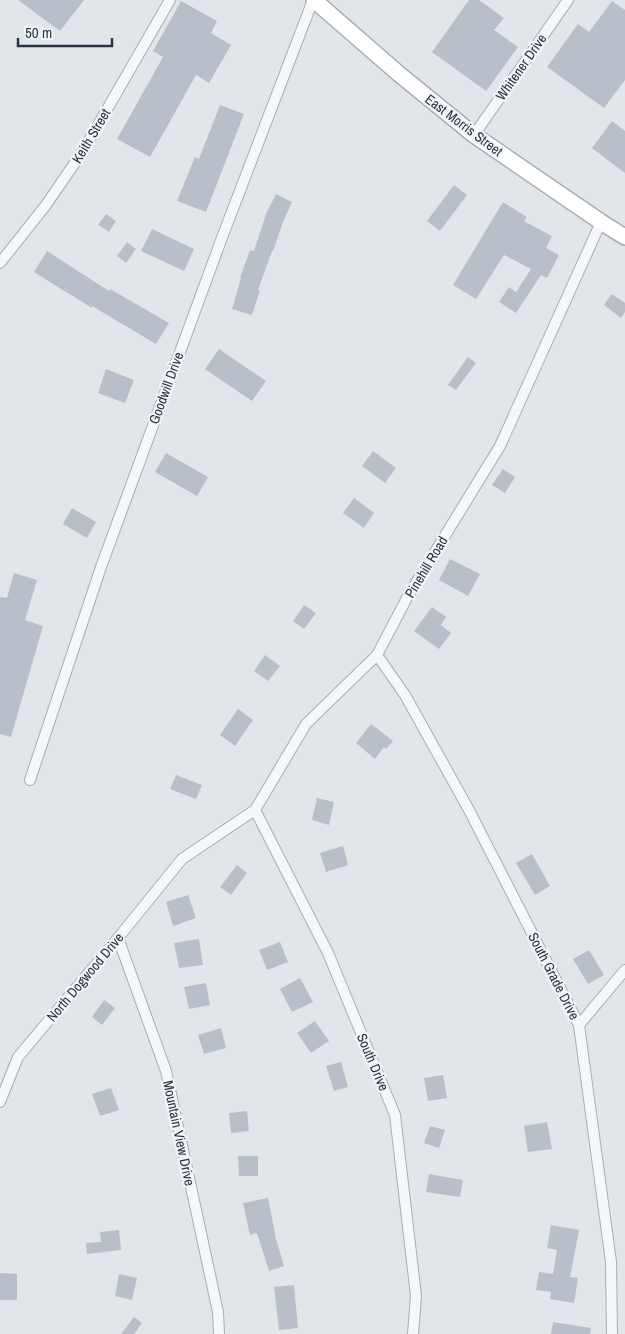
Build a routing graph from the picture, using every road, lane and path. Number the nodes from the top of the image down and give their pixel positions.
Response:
1 (170, 0) edge
2 (313, 0) edge
3 (568, 0) edge
4 (474, 135) junction
5 (602, 222) junction
6 (625, 237) edge
7 (0, 263) edge
8 (377, 655) junction
9 (30, 780) dead end
10 (254, 810) junction
11 (182, 860) joint
12 (118, 938) junction
13 (625, 970) edge
14 (579, 1025) junction
15 (0, 1102) edge
16 (219, 1334) edge
17 (413, 1334) edge
18 (612, 1334) edge

1 - 7 street, Keith Street
2 - 4 main road, East Morris Street
2 - 9 street, Goodwill Drive
3 - 4 street, Whitener Drive
4 - 5 main road, East Morris Street
5 - 6 main road, East Morris Street
5 - 8 street, Pinehill Road
8 - 10 street, Pinehill Road
8 - 14 street, South Grade Drive
10 - 11 street, Pinehill Road
10 - 17 street, South Drive
11 - 12 street, North Dogwood Drive
12 - 15 street, North Dogwood Drive
12 - 16 street, Mountain View Drive
13 - 14 street
14 - 18 street, South Grade Drive

